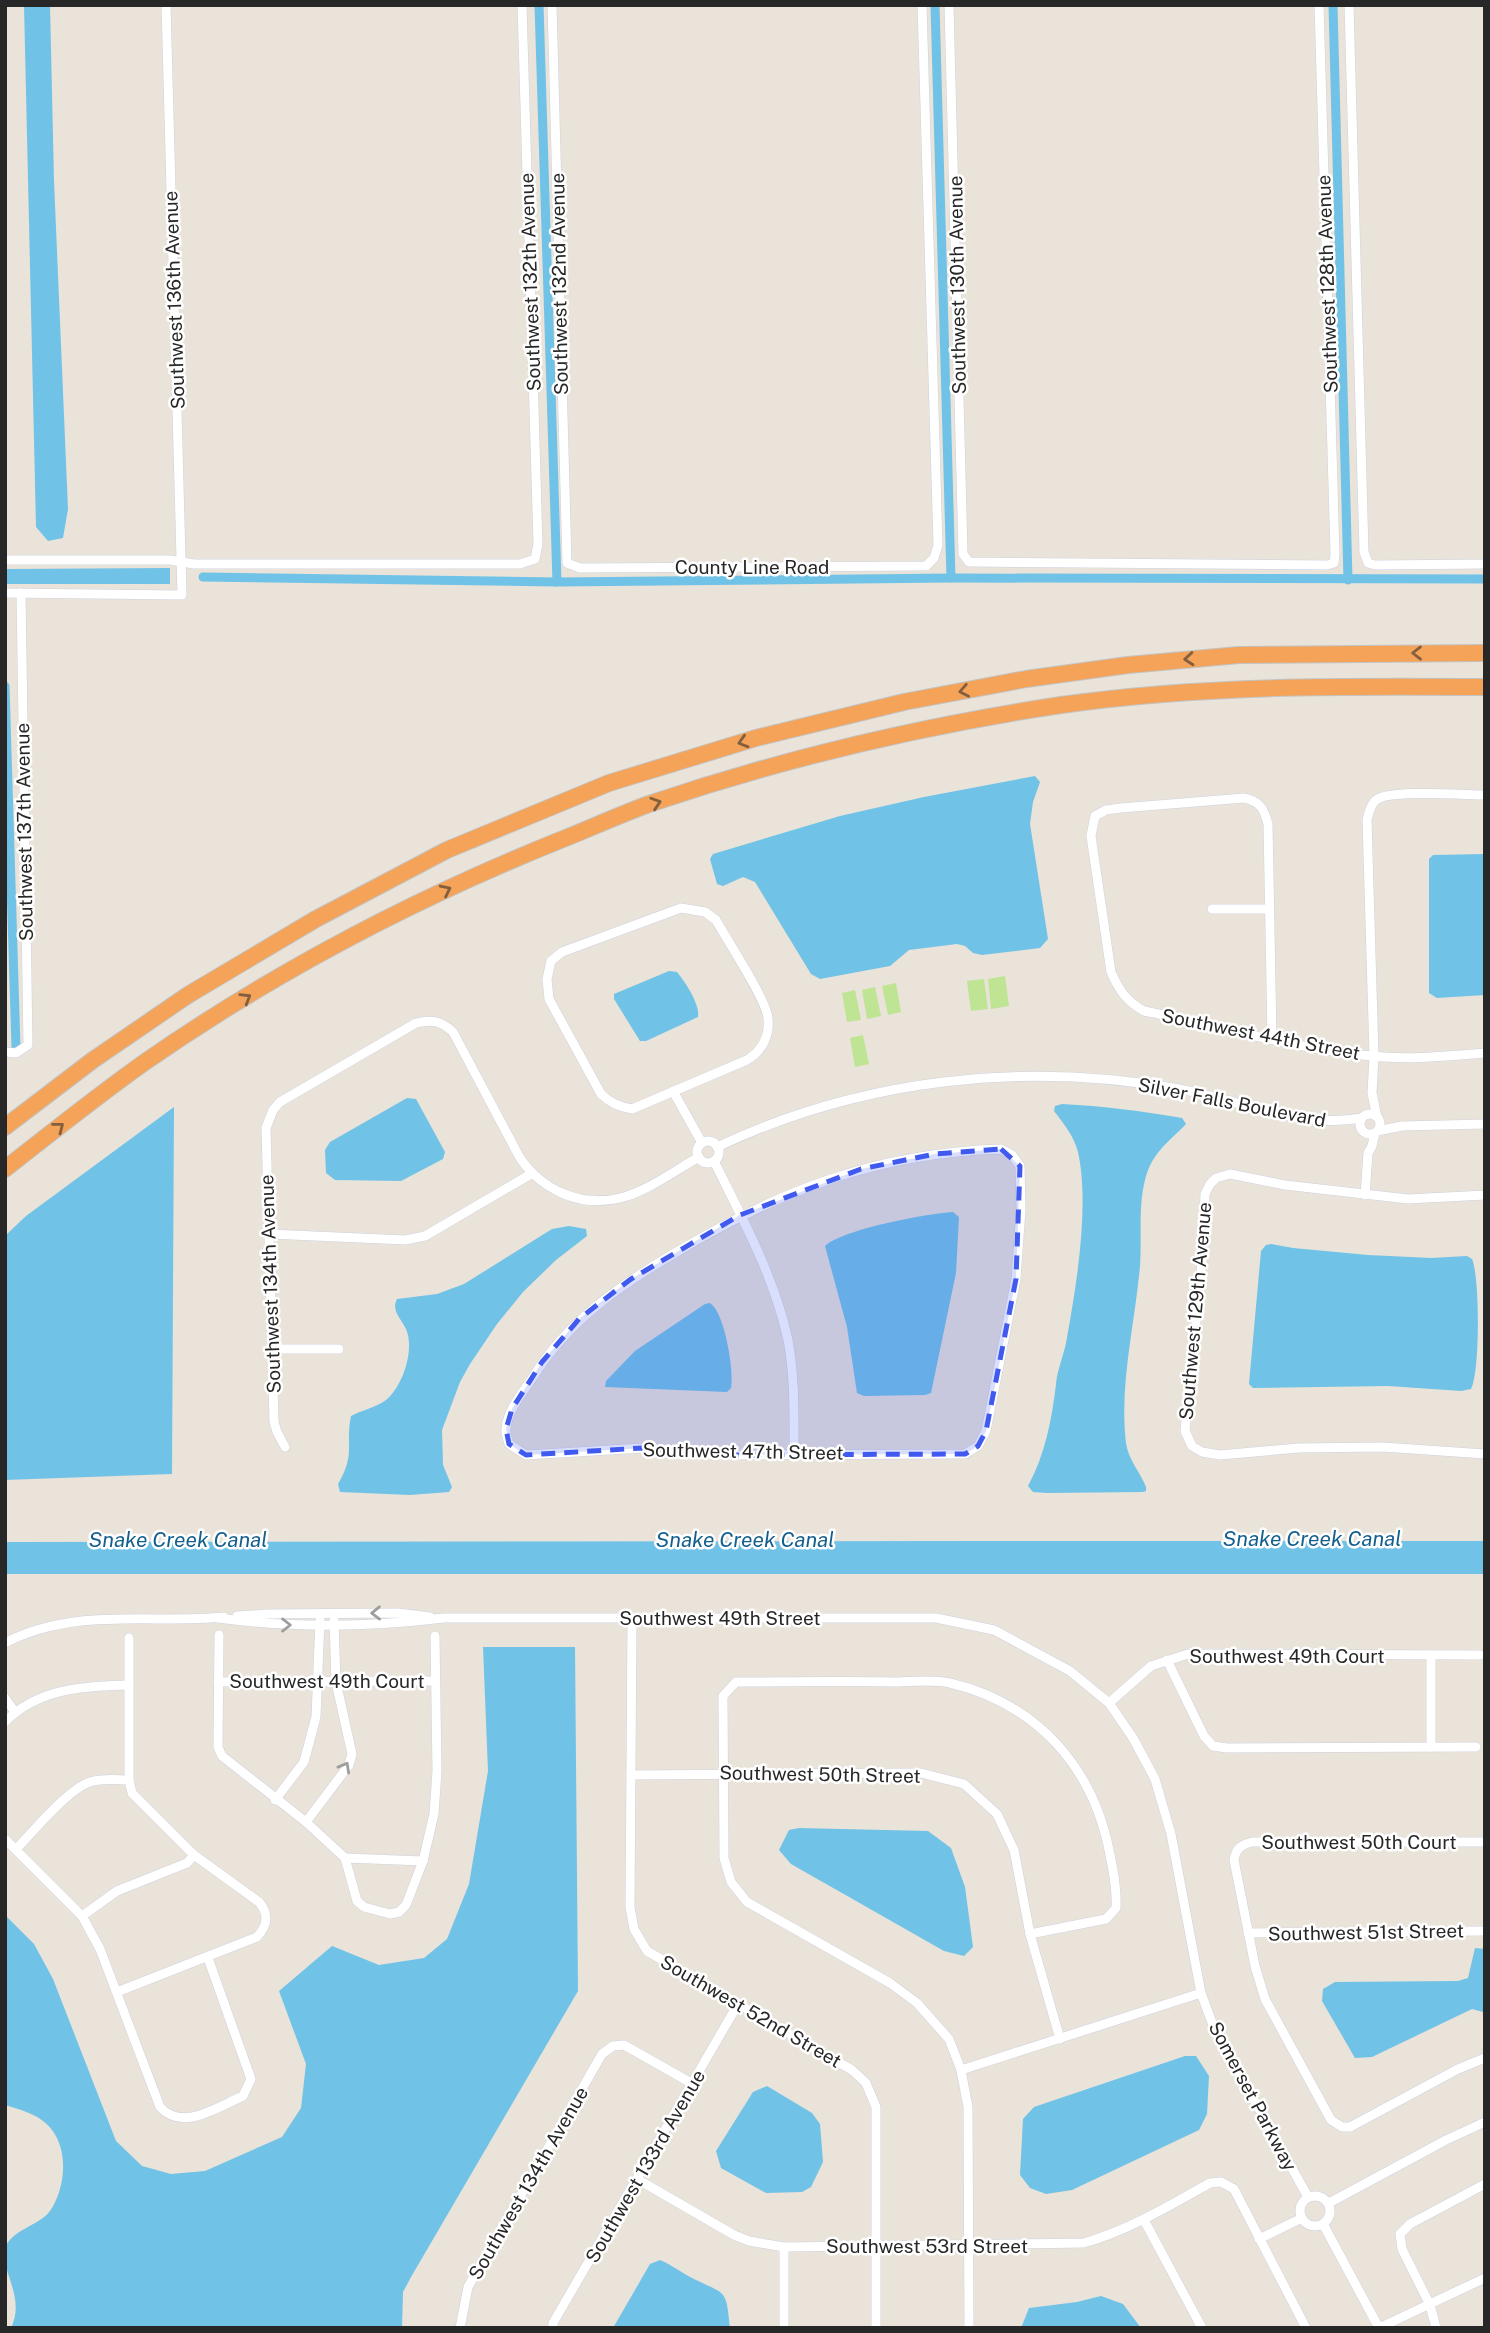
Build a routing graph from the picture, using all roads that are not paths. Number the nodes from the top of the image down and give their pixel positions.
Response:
1 (166, 5) edge
2 (523, 5) edge
3 (552, 5) edge
4 (922, 5) edge
5 (949, 5) edge
6 (1319, 5) edge
7 (1349, 5) edge
8 (934, 558) joint
9 (5, 560) edge
10 (181, 561) junction
11 (567, 564) joint
12 (1334, 564) joint
13 (1485, 564) edge
14 (5, 593) edge
15 (20, 593) junction
16 (1485, 653) edge
17 (1485, 687) edge
18 (1485, 795) edge
19 (1212, 909) dead end
20 (1269, 909) junction
21 (1272, 1038) junction
22 (5, 1052) edge
23 (1485, 1054) edge
24 (1374, 1056) junction
25 (673, 1091) junction
26 (1372, 1093) junction
27 (1362, 1117) junction
28 (1378, 1119) junction
29 (1338, 1122) junction
30 (1485, 1124) edge
31 (1402, 1126) junction
32 (5, 1127) edge
33 (1369, 1132) junction
34 (702, 1143) junction
35 (717, 1147) junction
36 (699, 1157) junction
37 (714, 1161) junction
38 (5, 1169) edge
39 (531, 1174) junction
40 (1365, 1195) junction
41 (1485, 1195) edge
42 (740, 1215) junction
43 (269, 1234) junction
44 (272, 1349) junction
45 (339, 1349) dead end
46 (285, 1447) dead end
47 (794, 1454) junction
48 (1485, 1454) edge
49 (320, 1614) junction
50 (334, 1614) junction
51 (218, 1618) junction
52 (444, 1618) junction
53 (632, 1619) junction
54 (320, 1625) junction
55 (334, 1625) junction
56 (219, 1635) dead end
57 (435, 1636) dead end
58 (129, 1638) dead end
59 (5, 1643) edge
60 (1480, 1655) dead end
61 (1432, 1656) junction
62 (1167, 1660) junction
63 (435, 1681) junction
64 (218, 1682) junction
65 (318, 1682) junction
66 (336, 1682) junction
67 (129, 1685) junction
68 (5, 1698) edge
69 (1109, 1703) junction
70 (15, 1712) junction
71 (5, 1722) edge
72 (1431, 1747) junction
73 (1476, 1747) dead end
74 (724, 1772) junction
75 (631, 1775) junction
76 (130, 1780) junction
77 (275, 1800) junction
78 (306, 1822) junction
79 (5, 1839) edge
80 (1485, 1842) edge
81 (16, 1849) junction
82 (194, 1855) junction
83 (345, 1858) junction
84 (423, 1861) junction
85 (82, 1916) junction
86 (1485, 1931) edge
87 (1248, 1933) junction
88 (1030, 1934) junction
89 (208, 1958) junction
90 (117, 1992) junction
91 (1201, 1993) junction
92 (738, 2004) junction
93 (1060, 2039) junction
94 (1485, 2058) edge
95 (961, 2070) junction
96 (693, 2084) junction
97 (1485, 2122) edge
98 (637, 2179) junction
99 (1485, 2185) edge
100 (1308, 2197) junction
101 (1329, 2203) junction
102 (1302, 2218) junction
103 (1144, 2220) junction
104 (1323, 2224) junction
105 (1259, 2239) junction
106 (969, 2245) junction
107 (784, 2246) junction
108 (876, 2246) junction
109 (1485, 2278) edge
110 (1430, 2305) junction
111 (460, 2328) edge
112 (553, 2328) edge
113 (784, 2328) edge
114 (876, 2328) edge
115 (969, 2328) edge
116 (1202, 2328) edge
117 (1306, 2328) edge
118 (1379, 2328) edge
119 (1436, 2328) edge

1 - 10 street, Southwest 136th Avenue
2 - 10 street, Southwest 132th Avenue
3 - 11 street, Southwest 132nd Avenue
4 - 8 street, Southwest 130th Avenue
5 - 12 street, Southwest 130th Avenue
6 - 12 street, Southwest 128th Avenue
7 - 13 street, Southwest 128th Avenue
8 - 11 street, County Line Road
9 - 10 street
10 - 15 street, Southwest 136th Avenue
14 - 15 street
15 - 22 street, Southwest 137th Avenue
16 -> 32 highway
38 -> 17 highway
18 - 24 street
19 - 20 street
20 - 21 street
20 - 21 street, Southwest 44th Street
21 - 24 street, Southwest 44th Street
23 - 24 street, Southwest 44th Street
24 - 26 street
25 - 25 street
25 - 34 street
26 - 27 street
26 - 28 street
27 - 28 street, Silver Falls Boulevard
27 - 29 street, Silver Falls Boulevard
27 - 33 street
28 - 31 street, Silver Falls Boulevard
28 - 33 street
29 - 33 street, Silver Falls Boulevard
29 - 35 street, Silver Falls Boulevard
30 - 31 street, Silver Falls Boulevard
31 - 33 street, Silver Falls Boulevard
33 - 40 street
34 - 35 street
34 - 36 street
35 - 37 street
36 - 37 street
36 - 39 street
37 - 42 street
39 - 43 street
39 - 43 street, Southwest 134th Avenue
40 - 41 street
40 - 48 street, Southwest 129th Avenue
42 - 47 street
42 - 47 street, Southwest 47th Street
42 - 47 street, Southwest 47th Street
43 - 44 street, Southwest 134th Avenue
44 - 45 street
44 - 46 street, Southwest 134th Avenue
49 - 50 street, Southwest 49th Street
49 - 51 street, Southwest 49th Street
49 - 54 street
52 -> 50 street, Southwest 49th Street
50 - 55 street
51 -> 54 street, Southwest 49th Street
51 - 59 street, Southwest 49th Street
52 - 53 street, Southwest 49th Street
52 - 55 street, Southwest 49th Street
53 - 69 street, Southwest 49th Street
53 - 75 street
54 - 55 street, Southwest 49th Street
54 - 65 street
55 - 66 street
56 - 64 street
57 - 63 street
58 - 67 street
60 - 61 street, Southwest 49th Court
61 - 62 street, Southwest 49th Court
61 - 72 street
62 - 69 street, Southwest 49th Court
62 - 72 street
63 - 66 street, Southwest 49th Court
63 - 84 street
64 - 65 street, Southwest 49th Court
64 - 77 street
65 - 66 street, Southwest 49th Court
65 - 77 street
78 -> 66 street
67 - 70 street
67 - 76 street
68 - 70 street
69 - 91 street
70 - 71 street
72 - 73 street
74 - 75 street, Southwest 50th Street
74 - 88 street, Southwest 50th Street
74 - 88 street
74 - 95 street
75 - 92 street, Southwest 52nd Street
76 - 81 street
76 - 82 street
77 - 78 street
78 - 83 street
79 - 81 street
80 - 87 street, Southwest 50th Court
81 - 85 street
82 - 85 street
82 - 89 street
83 - 84 street
83 - 84 street
85 - 90 street
86 - 87 street, Southwest 51st Street
87 - 94 street
88 - 93 street, Southwest 50th Street
89 - 90 street
89 - 90 street
91 - 93 street
91 - 100 street, Somerset Parkway
92 - 96 street, Southwest 133rd Avenue
92 - 108 street, Southwest 52nd Street
93 - 95 street
95 - 106 street
96 - 98 street, Southwest 133rd Avenue
96 - 111 street, Southwest 134th Avenue
97 - 101 street
98 - 107 street, Southwest 53rd Street
98 - 112 street, Southwest 133rd Avenue
99 - 110 street
100 - 101 street
100 - 102 street
101 - 104 street
102 - 104 street
102 - 105 street
103 - 105 street, Southwest 53rd Street
103 - 106 street, Southwest 53rd Street
103 - 116 street
104 - 118 street
105 - 117 street
106 - 108 street, Southwest 53rd Street
106 - 115 street
107 - 108 street, Southwest 53rd Street
107 - 113 street
108 - 114 street
109 - 110 street
110 - 118 street
110 - 119 street

